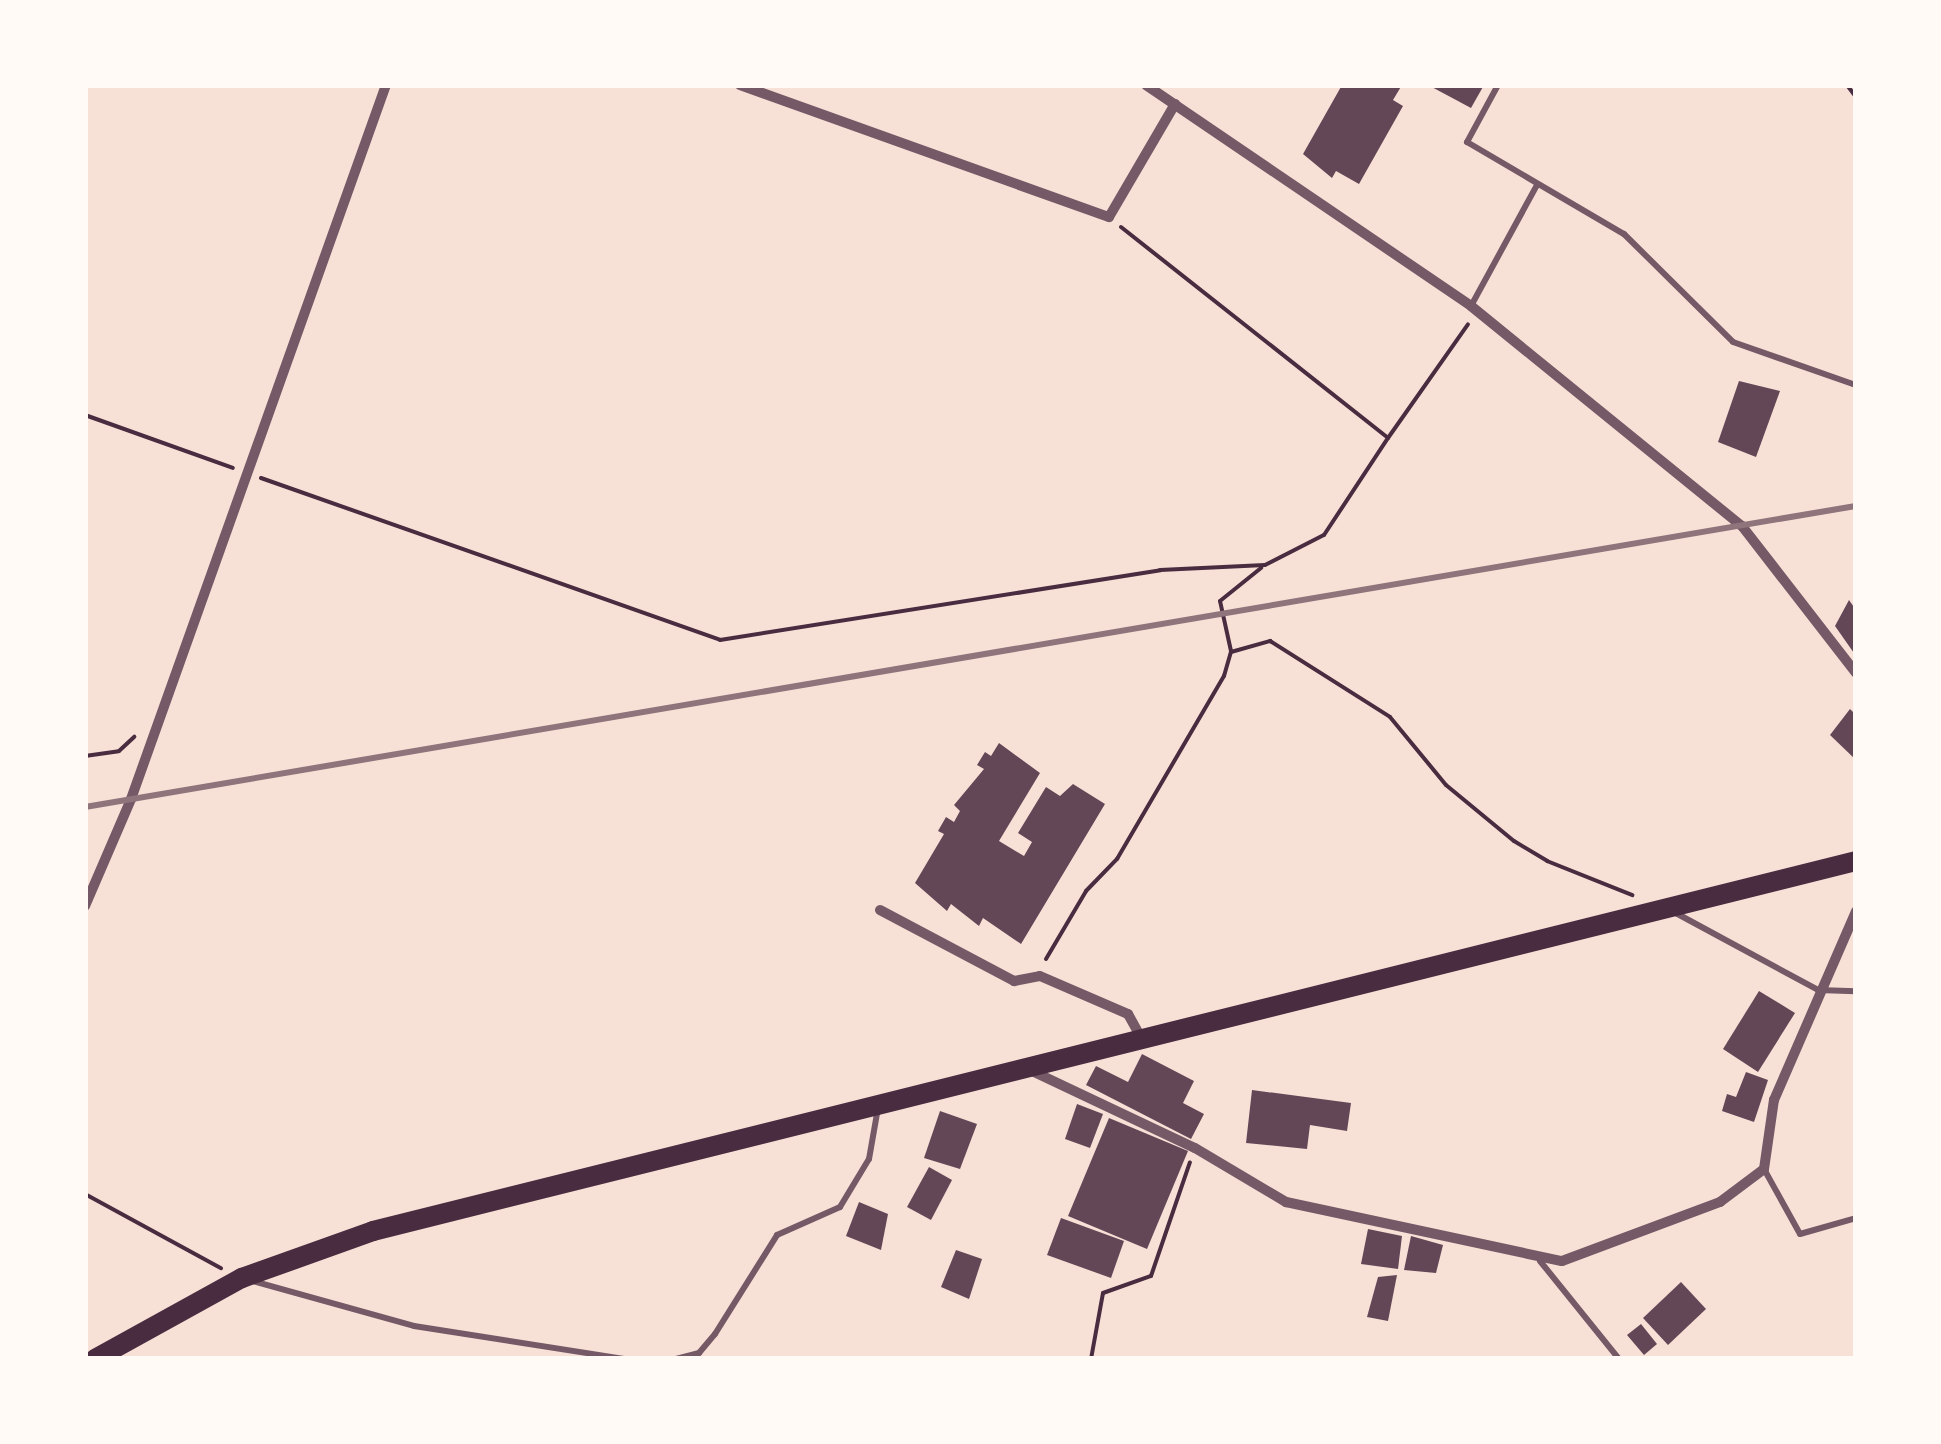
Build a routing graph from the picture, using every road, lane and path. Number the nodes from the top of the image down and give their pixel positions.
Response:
1 (386, 85) edge
2 (740, 85) edge
3 (1146, 85) edge
4 (1498, 85) edge
5 (1847, 85) edge
6 (1856, 98) edge
7 (1175, 104) junction
8 (1537, 185) junction
9 (1109, 217) junction
10 (1474, 309) junction
11 (1856, 385) edge
12 (85, 416) edge
13 (1388, 438) junction
14 (249, 474) junction
15 (1265, 565) junction
16 (1232, 652) junction
17 (1856, 674) edge
18 (139, 724) dead end
19 (85, 756) edge
20 (1856, 862) edge
21 (85, 906) edge
22 (1654, 907) junction
23 (880, 910) dead end
24 (1856, 911) edge
25 (1040, 976) junction
26 (1818, 990) junction
27 (1856, 991) edge
28 (1140, 1036) junction
29 (1024, 1067) junction
30 (880, 1101) junction
31 (1195, 1148) junction
32 (1764, 1169) junction
33 (85, 1194) edge
34 (1856, 1218) edge
35 (1540, 1261) junction
36 (242, 1278) junction
37 (95, 1359) edge
38 (625, 1359) edge
39 (676, 1359) edge
40 (1091, 1359) edge
41 (1619, 1359) edge

1 - 14 street
2 - 9 street
3 - 7 street
4 - 8 lane
5 - 6 path
7 - 9 street
7 - 10 street
8 - 10 lane
8 - 11 lane
9 - 13 path
10 - 13 path
10 - 17 street
12 - 14 path
13 - 15 path
14 - 15 path
14 - 21 street
15 - 16 path
16 - 22 path
16 - 25 path
18 - 19 path
20 - 22 main road
22 - 26 lane
22 - 28 main road
23 - 25 street
24 - 26 street
25 - 28 street
26 - 27 lane
26 - 32 street
28 - 29 main road
29 - 30 main road
29 - 31 street
30 - 36 main road
30 - 39 lane
31 - 35 street
31 - 40 path
32 - 34 lane
32 - 35 street
33 - 36 path
35 - 41 lane
36 - 37 main road
36 - 38 lane

